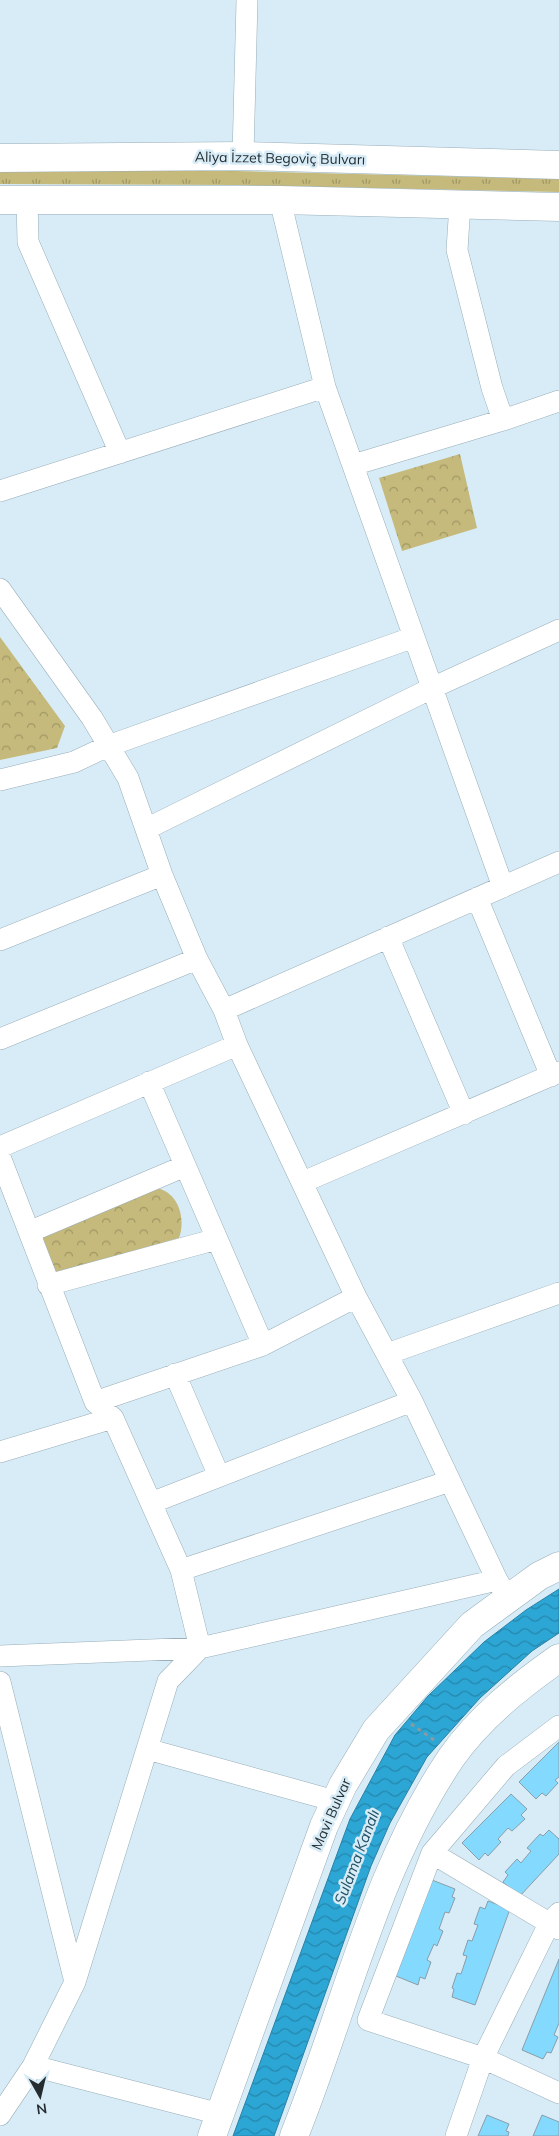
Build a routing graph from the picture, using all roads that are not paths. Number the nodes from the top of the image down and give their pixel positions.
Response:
1 (247, 0) edge
2 (243, 156) junction
3 (0, 158) edge
4 (559, 165) edge
5 (0, 200) edge
6 (27, 200) junction
7 (280, 200) junction
8 (460, 204) junction
9 (559, 207) edge
10 (325, 387) junction
11 (559, 401) edge
12 (503, 420) junction
13 (120, 453) junction
14 (353, 465) junction
15 (0, 491) edge
16 (0, 590) edge
17 (559, 630) edge
18 (414, 637) junction
19 (432, 688) junction
20 (108, 746) junction
21 (0, 780) edge
22 (146, 829) junction
23 (559, 862) edge
24 (162, 875) junction
25 (503, 887) junction
26 (477, 898) junction
27 (388, 937) junction
28 (0, 940) edge
29 (197, 959) junction
30 (224, 1010) junction
31 (0, 1040) edge
32 (237, 1045) junction
33 (555, 1074) edge
34 (149, 1082) junction
35 (464, 1114) junction
36 (0, 1147) edge
37 (0, 1157) edge
38 (185, 1166) junction
39 (303, 1182) junction
40 (30, 1232) junction
41 (217, 1240) junction
42 (48, 1285) junction
43 (559, 1293) edge
44 (356, 1297) junction
45 (262, 1345) junction
46 (386, 1354) junction
47 (175, 1374) junction
48 (412, 1401) junction
49 (95, 1402) junction
50 (113, 1418) junction
51 (0, 1452) edge
52 (218, 1476) junction
53 (450, 1481) junction
54 (151, 1503) junction
55 (559, 1566) edge
56 (180, 1570) junction
57 (503, 1589) junction
58 (200, 1648) junction
59 (0, 1656) edge
60 (559, 1658) edge
61 (0, 1682) edge
62 (559, 1726) edge
63 (147, 1749) junction
64 (335, 1801) junction
65 (432, 1853) junction
66 (556, 1921) edge
67 (75, 1982) junction
68 (483, 2058) junction
69 (33, 2066) junction
70 (559, 2093) edge
71 (0, 2115) edge
72 (216, 2125) edge
73 (294, 2136) edge
74 (456, 2136) edge

1 - 2 street
2 - 3 main road, Aliya İzzet Begoviç Bulvarı
2 - 4 main road, Aliya İzzet Begoviç Bulvarı
5 - 6 main road
6 - 7 main road
6 - 13 street
7 - 8 main road
7 - 10 street
8 - 9 main road
8 - 12 street
10 - 13 street
10 - 14 street
11 - 12 street
12 - 14 street
13 - 15 street
14 - 18 street
16 - 20 street
17 - 19 street
18 - 19 street
18 - 20 street
19 - 22 street
19 - 25 street
20 - 21 street
20 - 22 street
22 - 24 street
23 - 25 street
24 - 28 street
24 - 29 street
25 - 26 street
26 - 27 street
26 - 33 street
27 - 30 street
27 - 35 street
29 - 30 street
29 - 31 street
30 - 32 street
32 - 34 street
32 - 39 street
33 - 35 street
34 - 36 street
34 - 38 street
35 - 39 street
37 - 40 street
38 - 40 street
38 - 41 street
39 - 44 street
40 - 42 street
41 - 42 street
41 - 45 street
42 - 49 street
43 - 46 street
44 - 45 street
44 - 46 street
45 - 47 street
46 - 48 street
47 - 49 street
47 - 52 street
48 - 52 street
48 - 53 street
49 - 50 street
50 - 51 street
50 - 54 street
52 - 54 street
53 - 56 street
53 - 57 street
54 - 56 street
55 - 57 main road, Mavi Bulvar
56 - 58 street
57 - 58 street
57 - 64 main road, Mavi Bulvar
58 - 59 street
58 - 63 street
60 - 73 main road
61 - 67 street
62 - 65 street
63 - 64 street
63 - 67 street
64 - 72 main road, Mavi Bulvar
65 - 66 street
65 - 68 street
66 - 68 street
67 - 69 street
68 - 70 street
68 - 74 street
69 - 71 street
69 - 72 street

